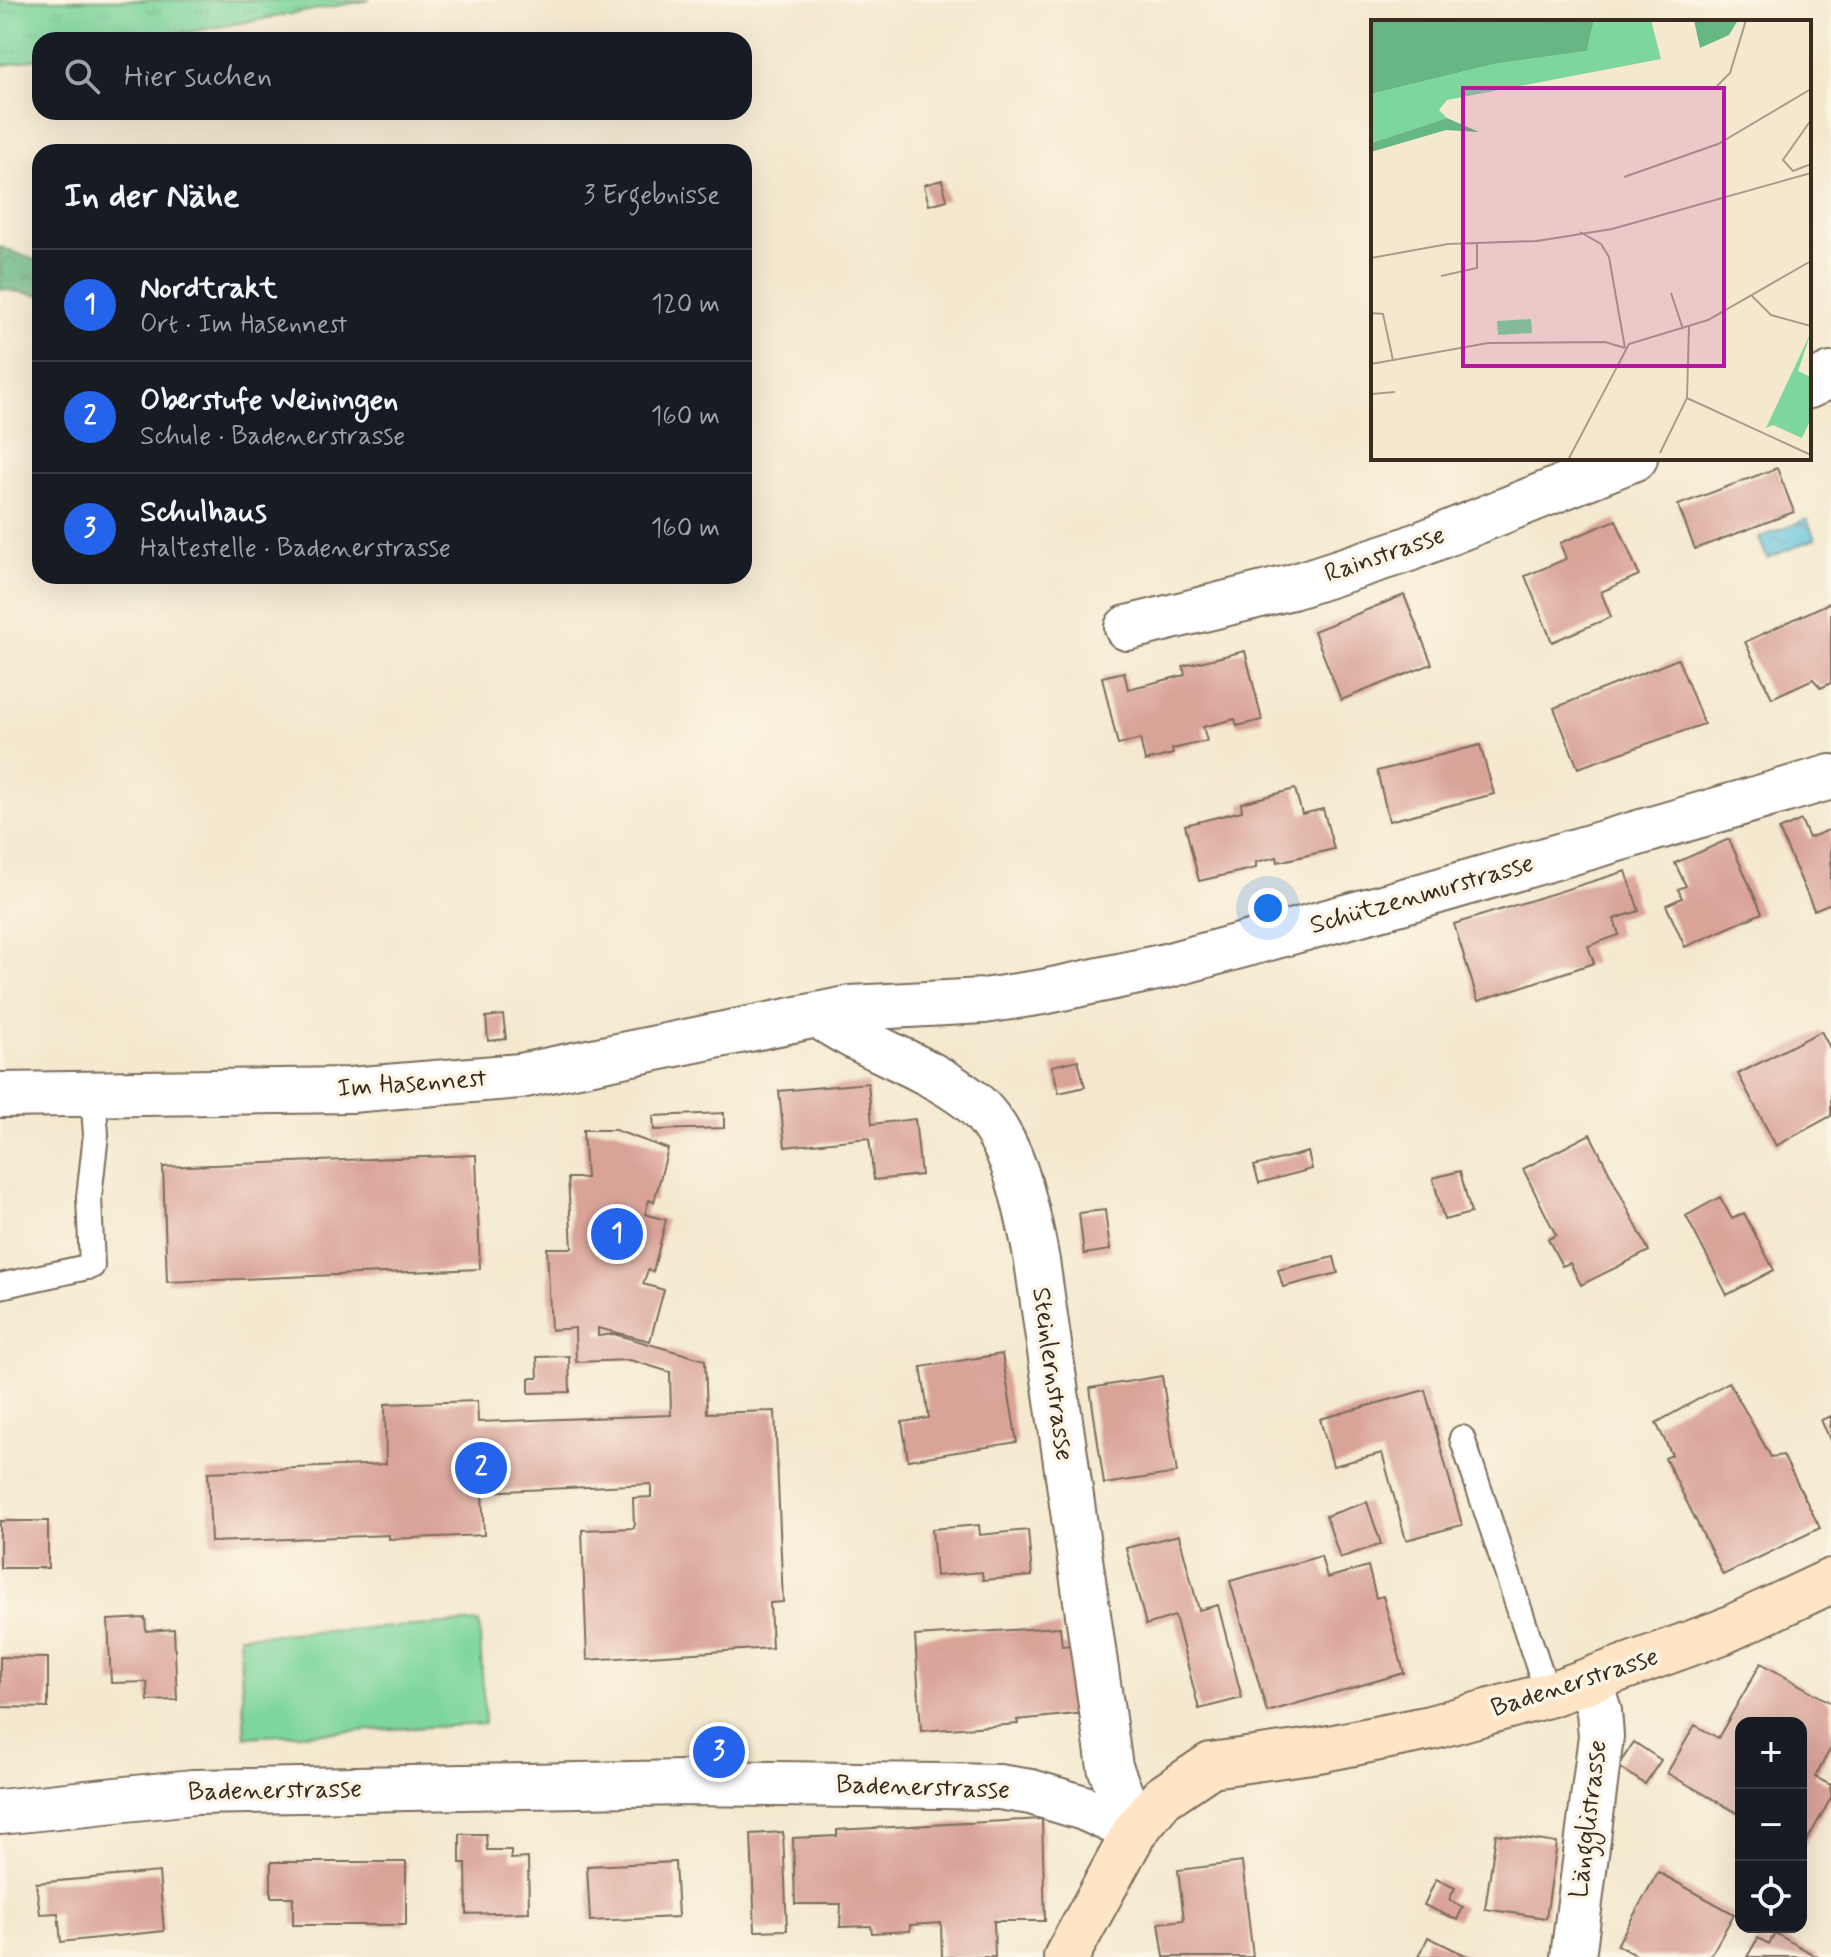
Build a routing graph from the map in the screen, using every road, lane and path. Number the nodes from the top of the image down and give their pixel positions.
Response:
1 (1831, 375) edge
2 (1811, 385) edge
3 (1630, 460) edge
4 (1127, 628) dead end
5 (1831, 777) edge
6 (818, 1015) junction
7 (0, 1095) edge
8 (93, 1096) junction
9 (0, 1286) edge
10 (1462, 1438) dead end
11 (1831, 1581) edge
12 (1590, 1682) junction
13 (1548, 1695) junction
14 (0, 1812) edge
15 (1135, 1831) junction
16 (1066, 1957) edge
17 (1573, 1957) edge

1 - 2 street
3 - 4 street, Rainstrasse
5 - 6 street, Schützenmurstrasse
6 - 8 street, Im Hasennest
6 - 15 street, Steinlernstrasse
7 - 8 street, Im Hasennest
8 - 9 lane
10 - 13 lane
11 - 12 street, Badenerstrasse
12 - 13 street, Badenerstrasse
12 - 17 street, Längglistrasse
13 - 15 street, Badenerstrasse
14 - 15 street, Badenerstrasse
15 - 16 street

